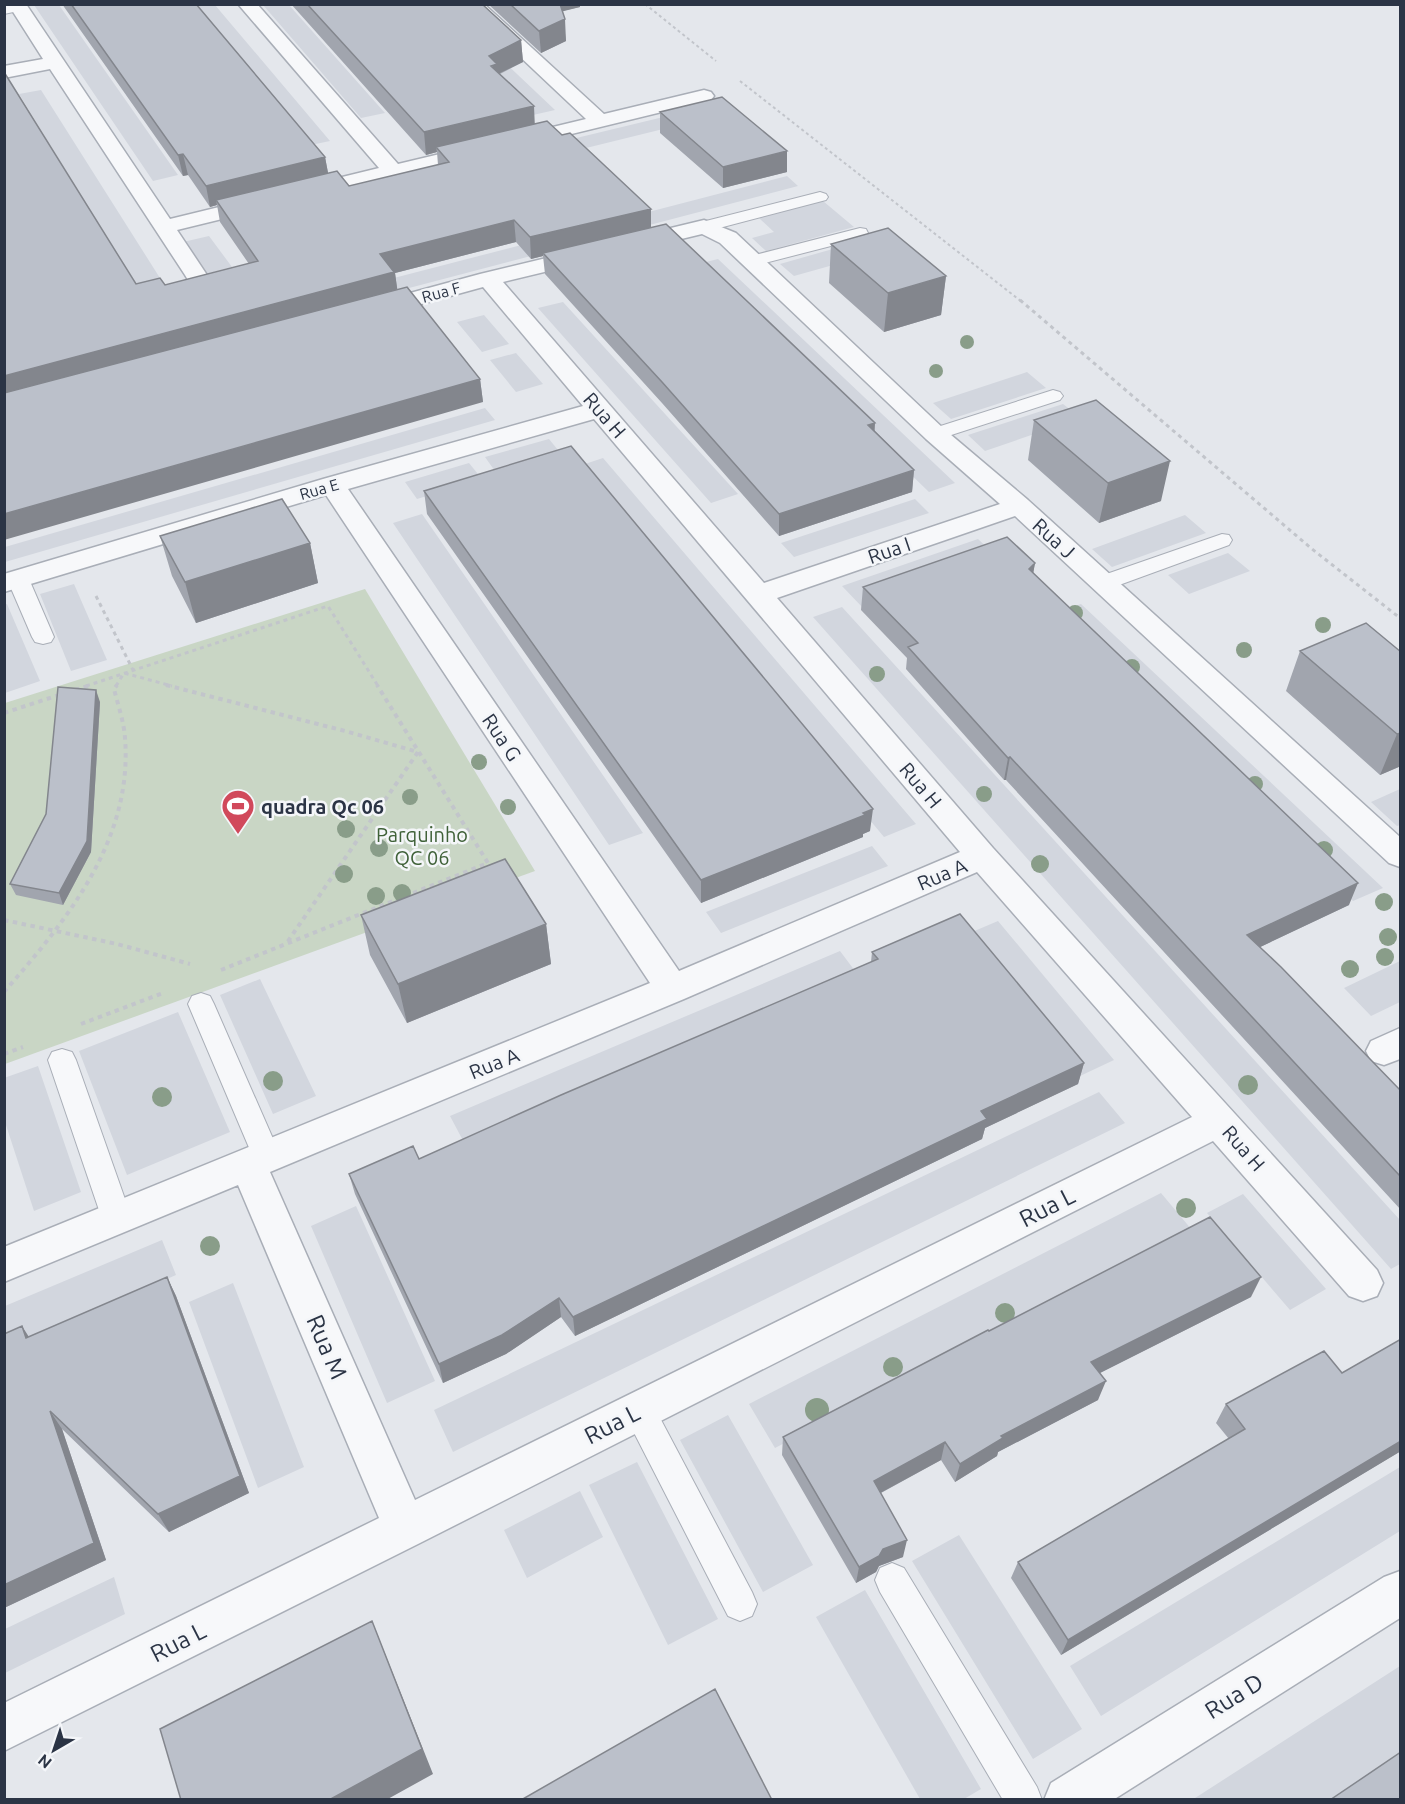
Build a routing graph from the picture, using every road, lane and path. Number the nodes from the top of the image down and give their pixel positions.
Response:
1 (247, 4) edge
2 (473, 4) edge
3 (645, 4) edge
4 (13, 7) edge
5 (55, 62) junction
6 (719, 64) dead end
7 (4, 72) edge
8 (737, 78) dead end
9 (705, 96) dead end
10 (600, 121) junction
11 (392, 170) junction
12 (820, 197) dead end
13 (164, 227) junction
14 (704, 227) junction
15 (860, 233) edge
16 (753, 261) junction
17 (196, 275) edge
18 (488, 279) junction
19 (350, 316) edge
20 (1053, 396) dead end
21 (600, 409) junction
22 (935, 434) junction
23 (332, 485) junction
24 (1019, 506) junction
25 (1222, 540) dead end
26 (78, 561) junction
27 (11, 581) edge
28 (1103, 583) junction
29 (759, 594) junction
30 (1401, 618) edge
31 (43, 636) dead end
32 (134, 670) junction
33 (124, 673) junction
34 (4, 713) edge
35 (418, 752) junction
36 (1398, 849) edge
37 (982, 856) junction
38 (4, 920) edge
39 (57, 931) junction
40 (286, 944) dead end
41 (195, 966) dead end
42 (217, 972) dead end
43 (672, 989) junction
44 (4, 992) edge
45 (164, 992) dead end
46 (201, 1004) dead end
47 (79, 1025) dead end
48 (26, 1046) dead end
49 (4, 1054) edge
50 (62, 1060) dead end
51 (1220, 1120) junction
52 (258, 1162) junction
53 (117, 1219) junction
54 (4, 1265) edge
55 (1363, 1283) dead end
56 (639, 1410) junction
57 (405, 1528) junction
58 (892, 1580) dead end
59 (1401, 1593) edge
60 (740, 1604) dead end
61 (4, 1728) edge
62 (1024, 1800) edge
63 (1068, 1800) edge

1 - 11 street
2 - 10 street
3 - 6 path
4 - 5 street
5 - 7 street
5 - 13 street
8 - 30 path
9 - 10 street
10 - 11 street
11 - 13 street
12 - 14 lane
13 - 17 street
14 - 16 street, Rua J
14 - 18 street, Rua F
15 - 16 lane
16 - 22 street, Rua J
18 - 19 street, Rua F
18 - 21 street, Rua H
20 - 22 lane
21 - 23 street, Rua E
21 - 29 street, Rua H
22 - 24 street, Rua J
23 - 26 street, Rua E
23 - 43 street, Rua G
24 - 28 street, Rua J
24 - 29 street, Rua I
25 - 28 lane
26 - 27 street, Rua E
26 - 32 path
27 - 31 lane
28 - 36 street, Rua J
29 - 37 street, Rua H
32 - 33 path
32 - 35 path
33 - 34 path
33 - 35 path
33 - 39 path
35 - 40 path
35 - 42 path
37 - 43 street, Rua A
37 - 51 street, Rua H
38 - 39 path
39 - 41 path
39 - 44 path
43 - 52 street, Rua A
45 - 47 path
46 - 52 lane
48 - 49 path
50 - 53 lane
51 - 55 street, Rua H
51 - 56 street, Rua L
52 - 53 street, Rua A
52 - 57 street, Rua M
53 - 54 street, Rua A
56 - 57 street, Rua L
56 - 60 lane
57 - 61 street, Rua L
58 - 62 lane
59 - 63 street, Rua D

